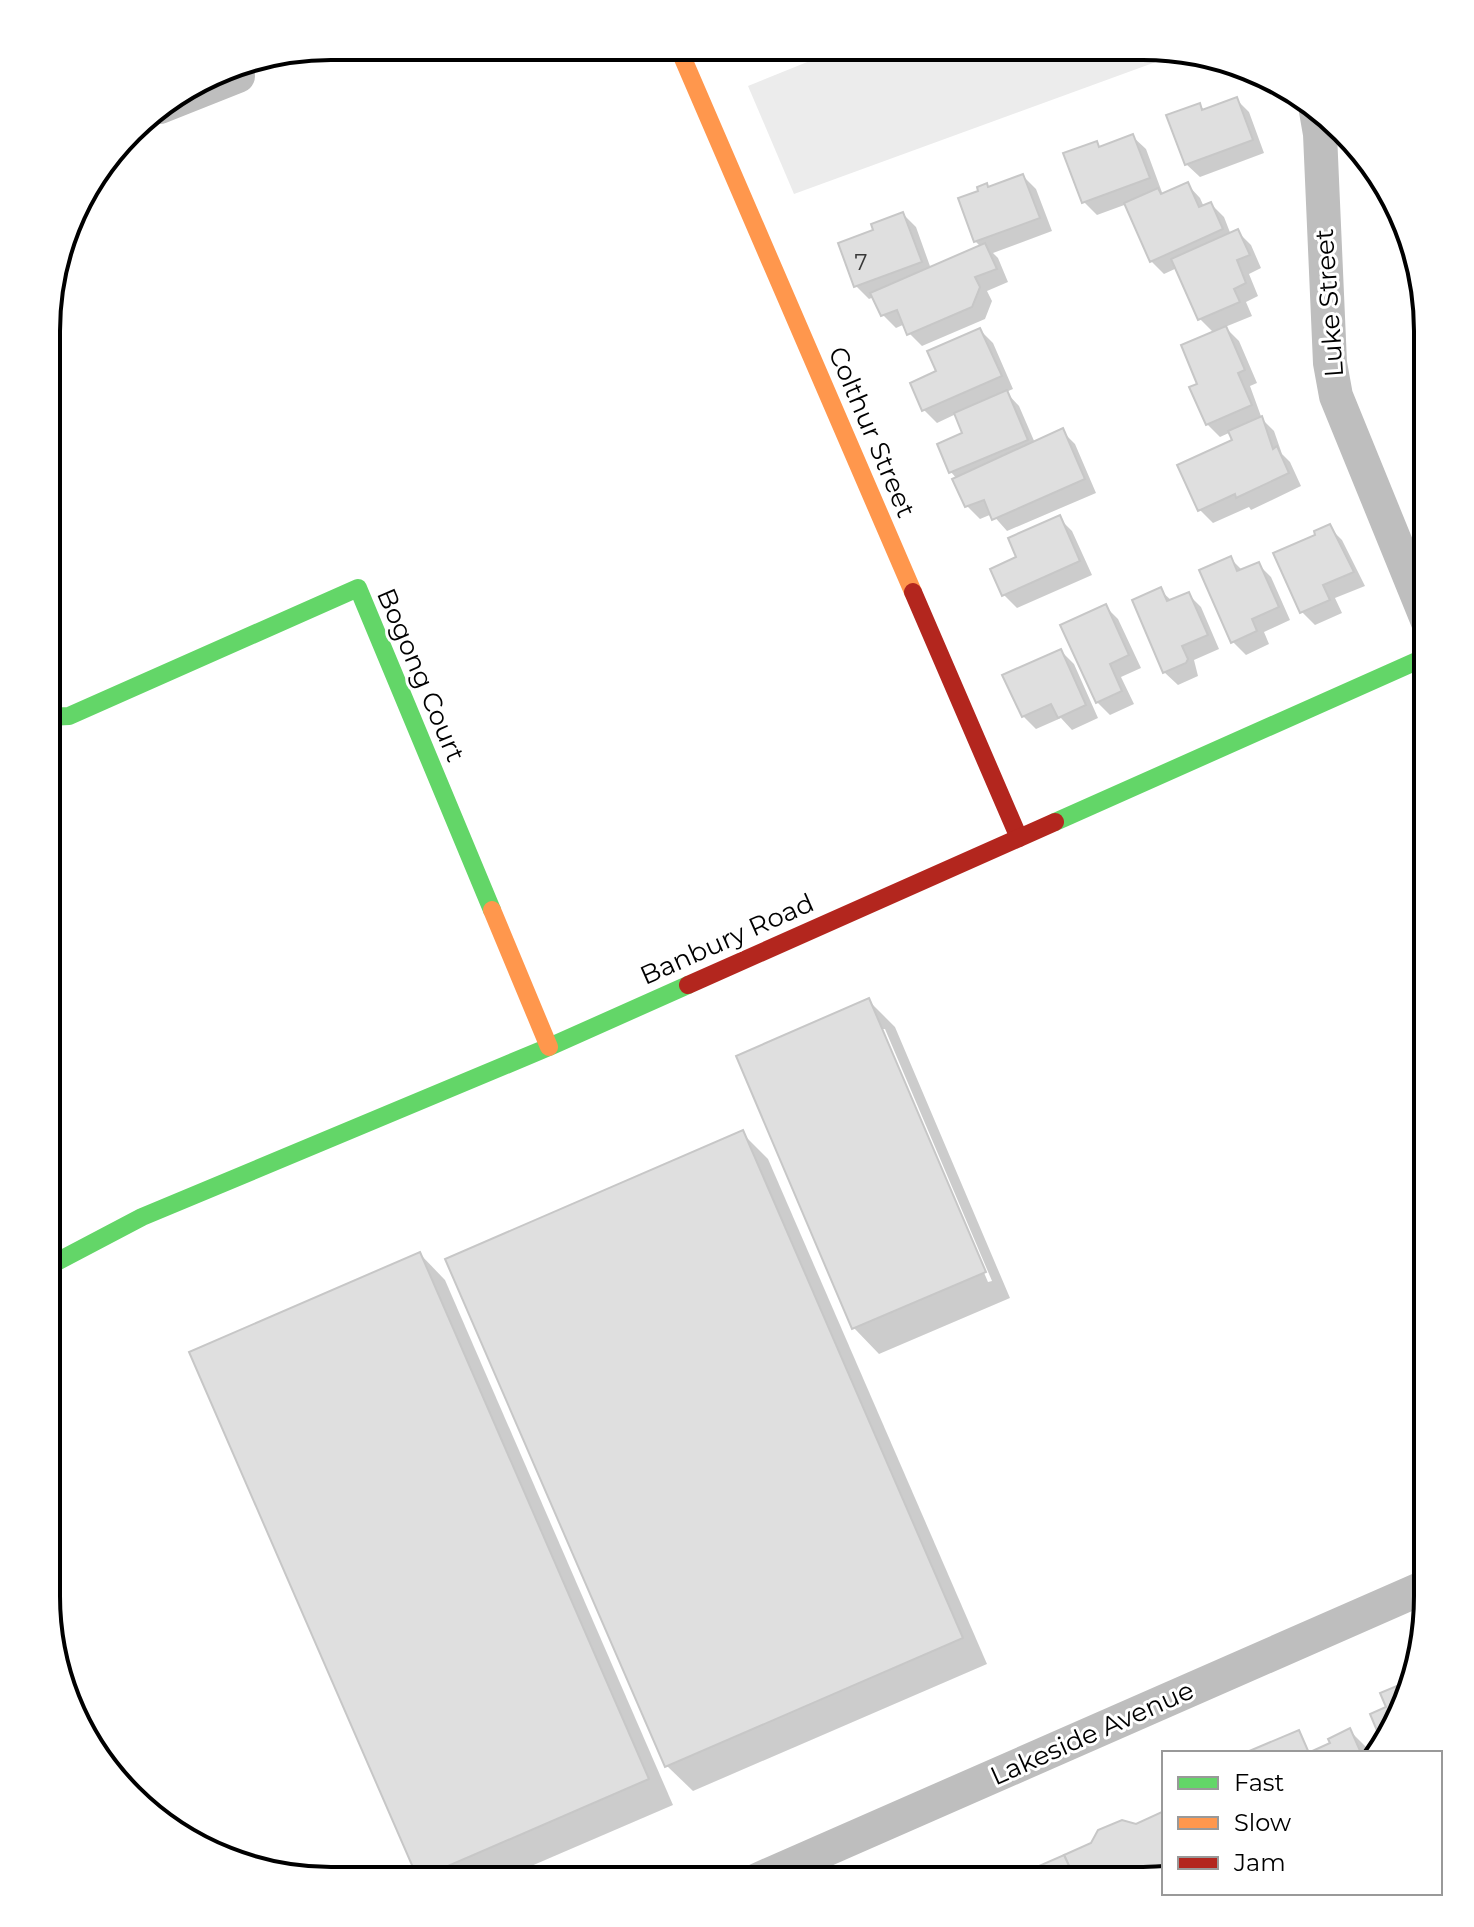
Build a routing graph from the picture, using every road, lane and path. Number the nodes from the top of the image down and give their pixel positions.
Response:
1 (684, 60) edge
2 (1318, 124) edge
3 (1414, 587) edge
4 (1414, 662) edge
5 (60, 716) edge
6 (1019, 838) junction
7 (549, 1047) junction
8 (60, 1259) edge
9 (1413, 1592) edge
10 (787, 1867) edge

1 - 6 street, Colthur Street
2 - 3 street, Luke Street
4 - 6 street, Banbury Road
5 - 7 street, Bogong Court
6 - 7 street, Banbury Road
7 - 8 street, Banbury Road
9 - 10 street, Lakeside Avenue

